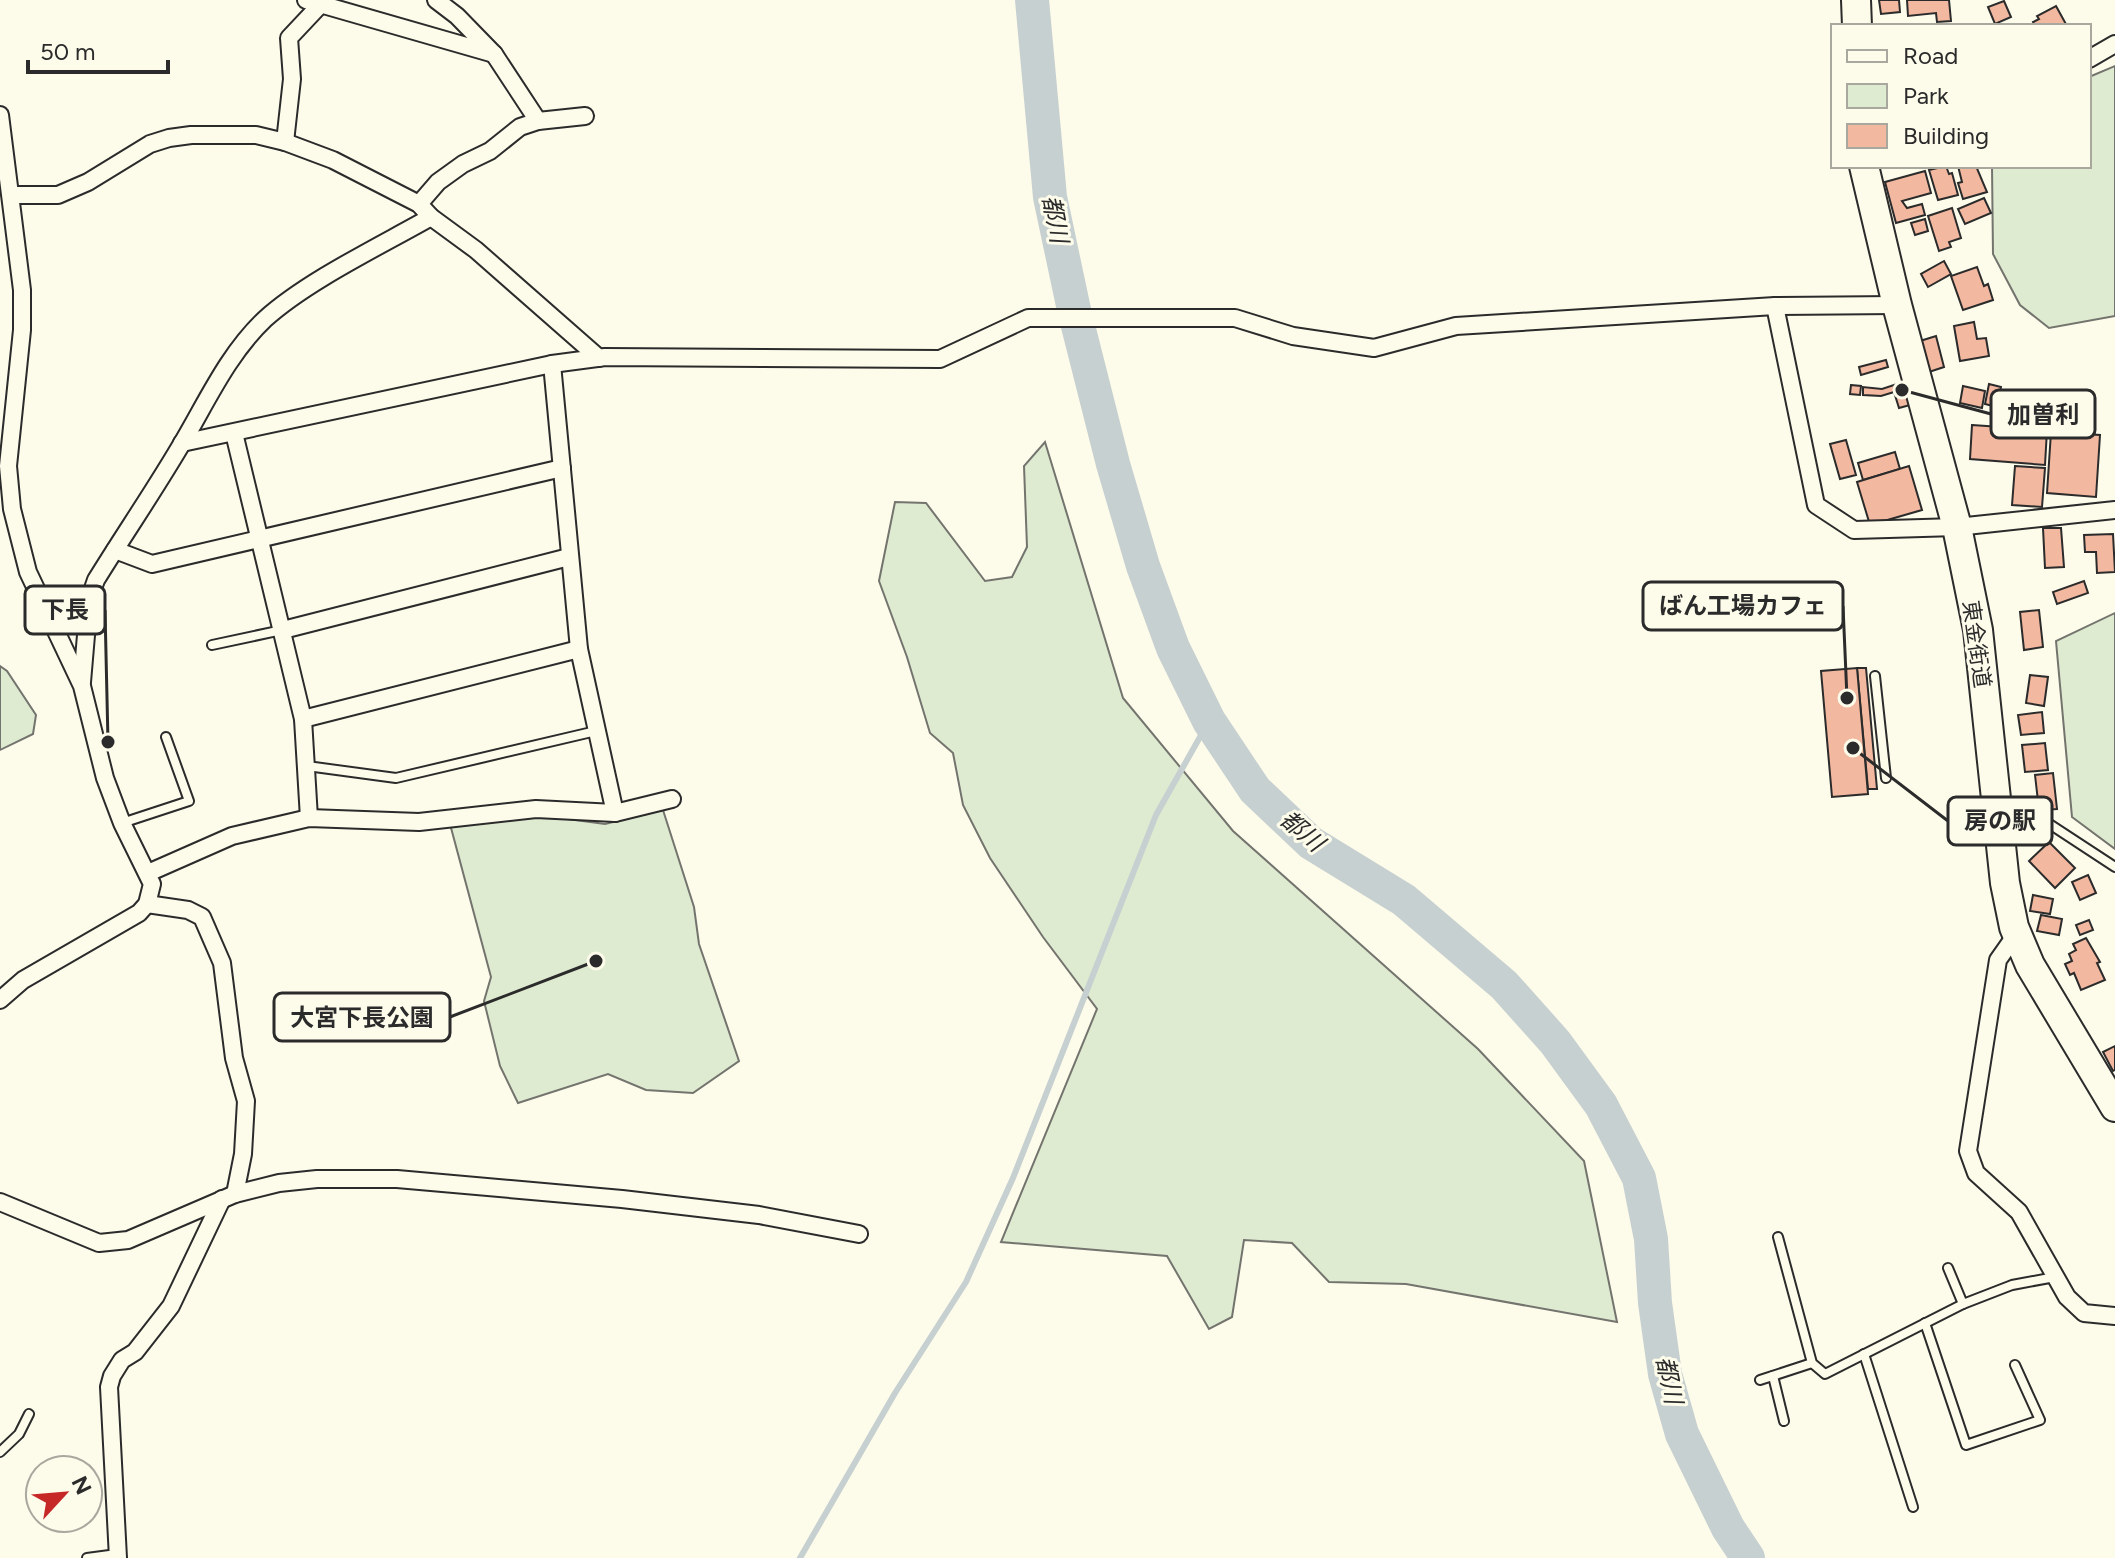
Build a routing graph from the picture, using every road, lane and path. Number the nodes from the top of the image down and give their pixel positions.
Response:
1 (436, 0) edge
2 (1856, 0) edge
3 (314, 2) edge
4 (1857, 24) edge
5 (2115, 44) edge
6 (494, 54) junction
7 (2091, 58) edge
8 (0, 115) edge
9 (585, 116) dead end
10 (538, 121) junction
11 (285, 142) junction
12 (1864, 168) edge
13 (5, 187) edge
14 (425, 210) junction
15 (1897, 305) junction
16 (1775, 306) junction
17 (599, 358) junction
18 (552, 364) junction
19 (234, 433) junction
20 (182, 443) junction
21 (562, 468) junction
22 (4, 482) edge
23 (2115, 510) edge
24 (1957, 527) junction
25 (260, 538) junction
26 (115, 550) junction
27 (569, 557) junction
28 (283, 630) junction
29 (212, 645) dead end
30 (579, 649) junction
31 (1875, 676) dead end
32 (82, 686) junction
33 (303, 719) junction
34 (596, 731) junction
35 (166, 737) dead end
36 (306, 766) junction
37 (1886, 778) dead end
38 (672, 799) dead end
39 (1997, 808) junction
40 (615, 813) junction
41 (309, 818) junction
42 (122, 823) junction
43 (2115, 867) edge
44 (148, 873) junction
45 (147, 904) junction
46 (2017, 933) junction
47 (0, 1000) edge
48 (2115, 1107) edge
49 (228, 1197) junction
50 (0, 1202) edge
51 (859, 1234) dead end
52 (1778, 1237) dead end
53 (1948, 1268) dead end
54 (2055, 1277) junction
55 (1963, 1304) junction
56 (2115, 1316) edge
57 (1925, 1323) junction
58 (1864, 1354) junction
59 (1812, 1363) junction
60 (2015, 1365) dead end
61 (1773, 1376) junction
62 (1760, 1380) dead end
63 (29, 1414) dead end
64 (1784, 1421) dead end
65 (0, 1452) edge
66 (1913, 1507) dead end
67 (118, 1556) edge
68 (87, 1558) edge

1 - 6 street
2 - 4 highway
3 - 6 street
3 - 11 street
5 - 7 street
6 - 10 street
8 - 13 street
9 - 10 street
10 - 14 street
11 - 13 street
11 - 14 street
12 - 15 highway, 東金街道
13 - 22 street
14 - 17 street
14 - 20 street
15 - 16 street
15 - 24 highway, 東金街道
16 - 17 street
16 - 24 street
17 - 18 street
18 - 19 street
18 - 21 street
19 - 20 street
19 - 25 street
20 - 26 street
21 - 25 street
21 - 27 street
22 - 32 street
23 - 24 street
24 - 39 highway, 東金街道
25 - 26 street
25 - 28 street
26 - 32 street
27 - 28 street
27 - 30 street
28 - 29 lane
28 - 33 street
30 - 33 street
30 - 34 street
31 - 37 lane
32 - 42 street
33 - 36 street
34 - 36 lane
34 - 40 street
35 - 42 lane
36 - 41 street
38 - 40 street
39 - 43 lane
39 - 46 highway, 東金街道
40 - 41 street
41 - 44 street
42 - 44 street
44 - 45 street
45 - 47 street
45 - 49 street
46 - 48 highway, 東金街道
46 - 54 street
49 - 50 street
49 - 51 street
49 - 67 street
52 - 59 lane
53 - 55 lane
54 - 55 lane
54 - 56 street
55 - 57 lane
57 - 58 lane
57 - 60 lane
58 - 59 lane
58 - 66 lane
59 - 61 lane
61 - 62 lane
61 - 64 lane
63 - 65 lane
67 - 68 lane

